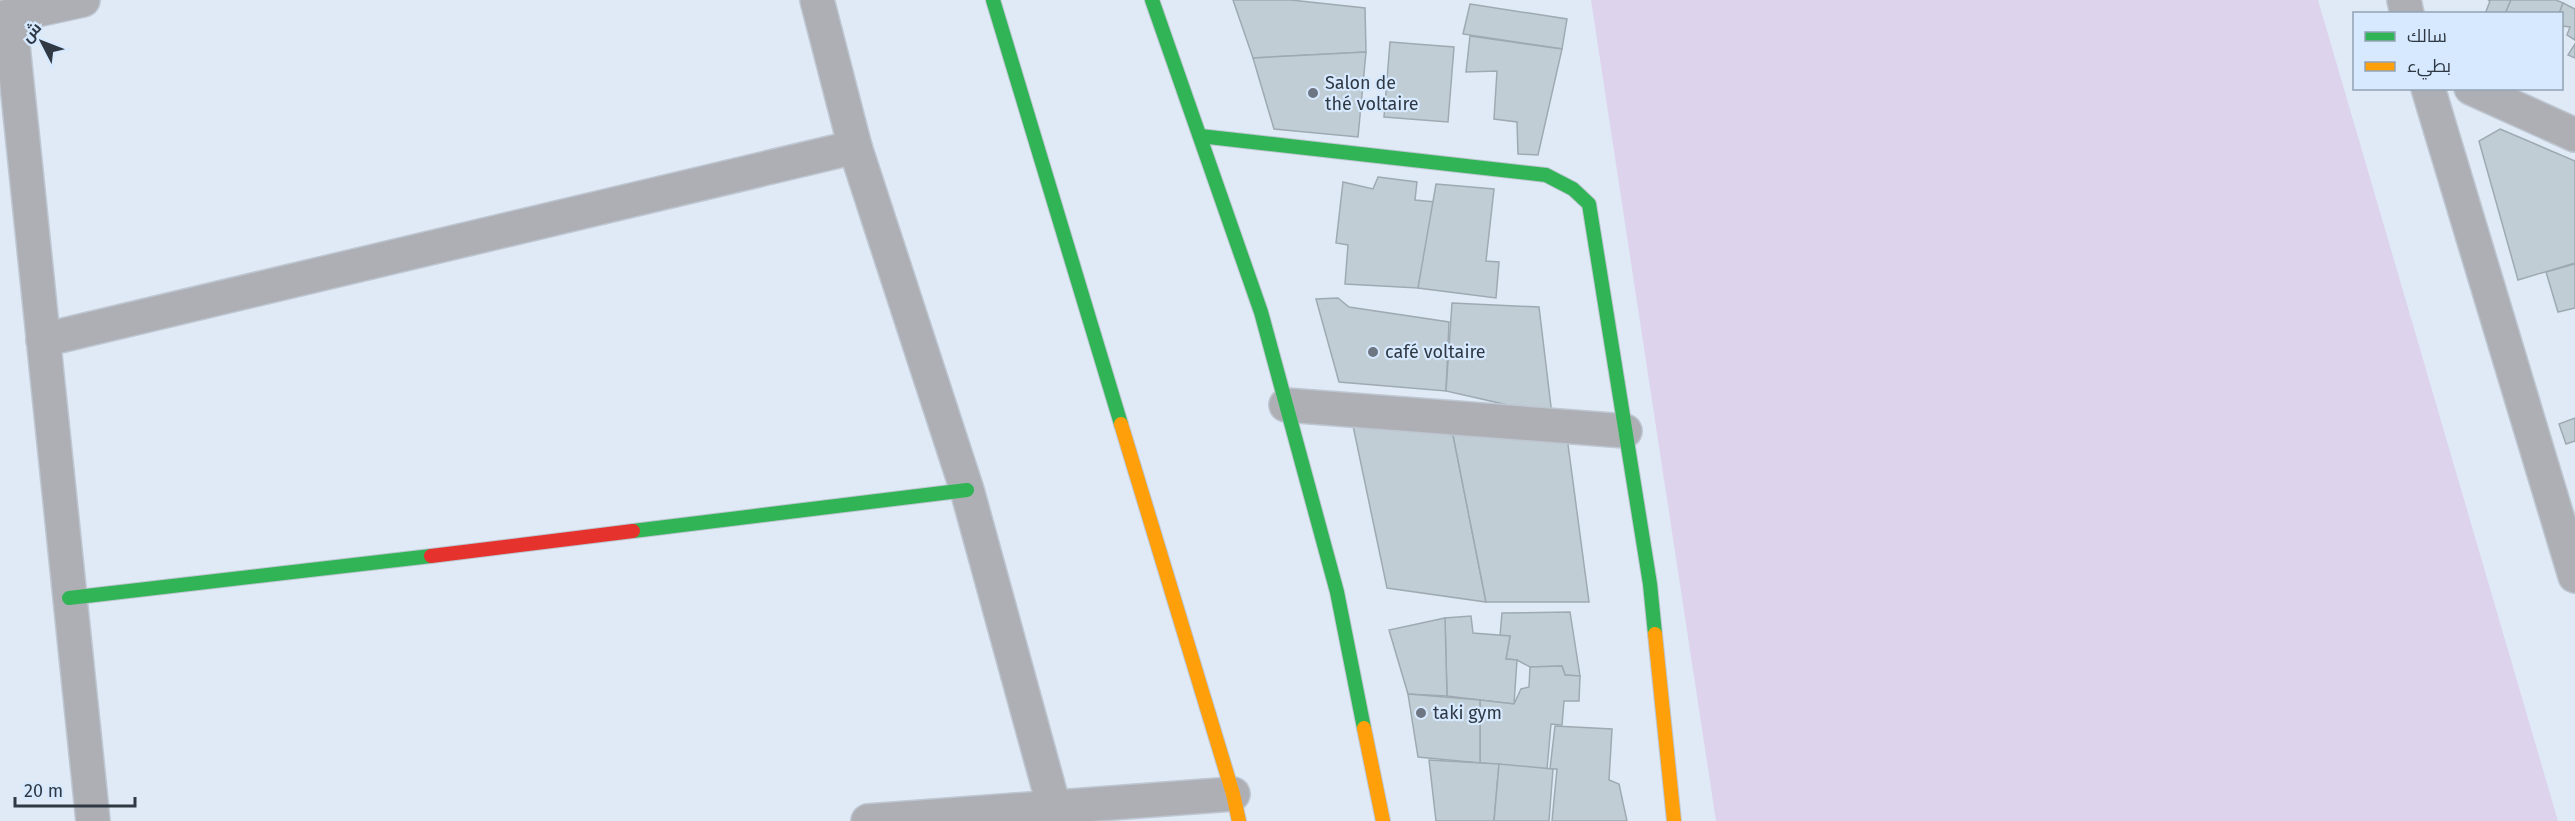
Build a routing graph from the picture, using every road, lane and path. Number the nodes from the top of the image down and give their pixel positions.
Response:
1 (83, 0) edge
2 (817, 0) edge
3 (993, 0) edge
4 (1152, 0) edge
5 (5, 17) edge
6 (2429, 90) edge
7 (2475, 90) edge
8 (2575, 135) edge
9 (1200, 136) junction
10 (855, 147) junction
11 (43, 340) junction
12 (1286, 405) junction
13 (1625, 431) junction
14 (967, 489) junction
15 (2575, 576) edge
16 (69, 598) junction
17 (1054, 807) junction
18 (1236, 807) edge
19 (93, 821) edge
20 (868, 821) edge
21 (1383, 821) edge
22 (1674, 821) edge

1 - 5 street
2 - 10 street
3 - 18 street
4 - 9 street
5 - 11 street
6 - 15 street
7 - 8 street
9 - 12 street
9 - 13 street
10 - 11 street
10 - 14 street
11 - 16 street
12 - 13 street
12 - 21 street
13 - 22 street
14 - 16 street
14 - 17 street
16 - 19 street
17 - 18 street
17 - 20 street

